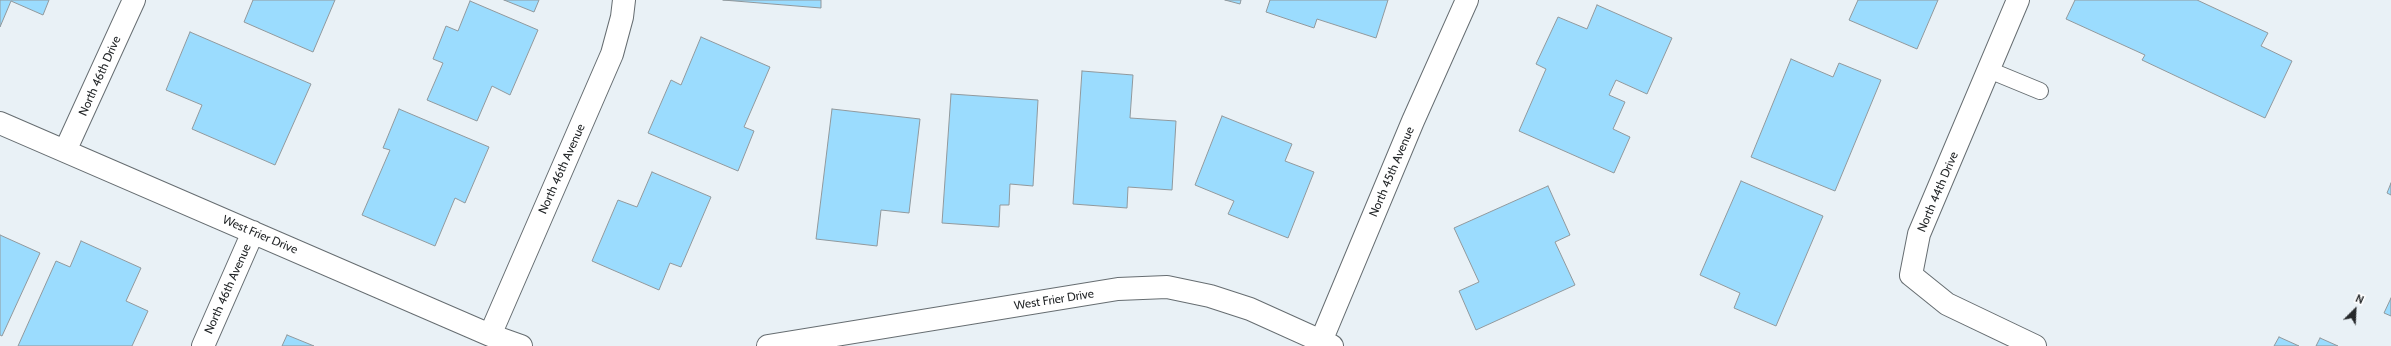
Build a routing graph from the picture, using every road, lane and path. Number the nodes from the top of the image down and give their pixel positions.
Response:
1 (134, 0) edge
2 (624, 0) edge
3 (1467, 0) edge
4 (2018, 0) edge
5 (1989, 70) junction
6 (2040, 91) dead end
7 (0, 123) edge
8 (65, 151) junction
9 (253, 232) junction
10 (490, 335) junction
11 (1324, 344) edge
12 (203, 346) edge
13 (521, 346) edge
14 (768, 346) edge
15 (2035, 346) edge

1 - 8 street, North 46th Drive
2 - 10 street, North 46th Avenue
3 - 11 street, North 45th Avenue
4 - 5 street, North 44th Drive
5 - 6 lane
5 - 15 street, North 44th Drive
7 - 8 street, West Frier Drive
8 - 9 street, West Frier Drive
9 - 10 street, West Frier Drive
9 - 12 street, North 46th Avenue
10 - 13 street, West Frier Drive
11 - 14 street, West Frier Drive

